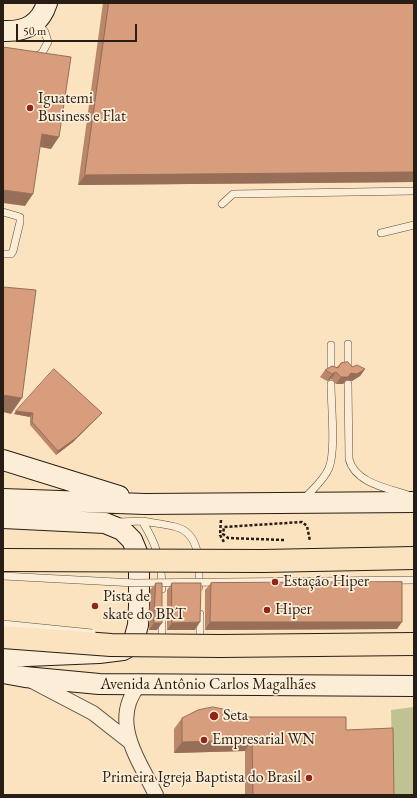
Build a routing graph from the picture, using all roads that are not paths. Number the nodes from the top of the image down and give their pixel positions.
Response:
1 (47, 3) edge
2 (37, 22) junction
3 (3, 31) edge
4 (26, 58) edge
5 (414, 191) edge
6 (222, 204) dead end
7 (3, 212) edge
8 (414, 225) edge
9 (381, 233) dead end
10 (3, 254) edge
11 (348, 344) dead end
12 (330, 345) dead end
13 (348, 369) edge
14 (331, 370) edge
15 (331, 384) dead end
16 (348, 384) edge
17 (3, 460) edge
18 (414, 497) edge
19 (3, 499) edge
20 (414, 502) edge
21 (300, 504) junction
22 (143, 513) junction
23 (3, 518) edge
24 (104, 523) junction
25 (414, 558) edge
26 (3, 560) edge
27 (3, 576) edge
28 (414, 580) edge
29 (199, 592) edge
30 (200, 607) edge
31 (3, 624) edge
32 (101, 633) dead end
33 (192, 635) dead end
34 (207, 635) dead end
35 (3, 636) edge
36 (130, 636) dead end
37 (169, 636) dead end
38 (414, 644) edge
39 (154, 651) junction
40 (99, 653) junction
41 (3, 657) edge
42 (3, 673) edge
43 (25, 677) junction
44 (139, 685) junction
45 (414, 686) edge
46 (130, 742) junction
47 (156, 795) edge

1 - 2 main road
2 - 3 main road
2 - 4 lane
5 - 6 lane
7 - 10 lane
8 - 9 lane
11 - 13 lane
12 - 14 lane
15 - 21 lane
16 - 18 lane
17 - 22 main road
19 - 22 main road
20 - 21 main road
21 - 22 main road
22 - 24 lane
22 - 29 lane
22 - 39 lane
23 - 24 main road
24 - 40 main road
25 - 26 main road, bridge
27 - 28 lane, bridge
30 - 39 lane
31 - 32 lane, bridge
33 - 34 lane
35 - 38 main road, bridge
36 - 37 lane
39 - 40 lane
40 - 41 main road
42 - 43 main road, Avenida Antônio Carlos Magalhães
43 - 44 main road, Avenida Antônio Carlos Magalhães
43 - 46 street
44 - 45 main road, Avenida Antônio Carlos Magalhães
44 - 46 street
46 - 47 street

